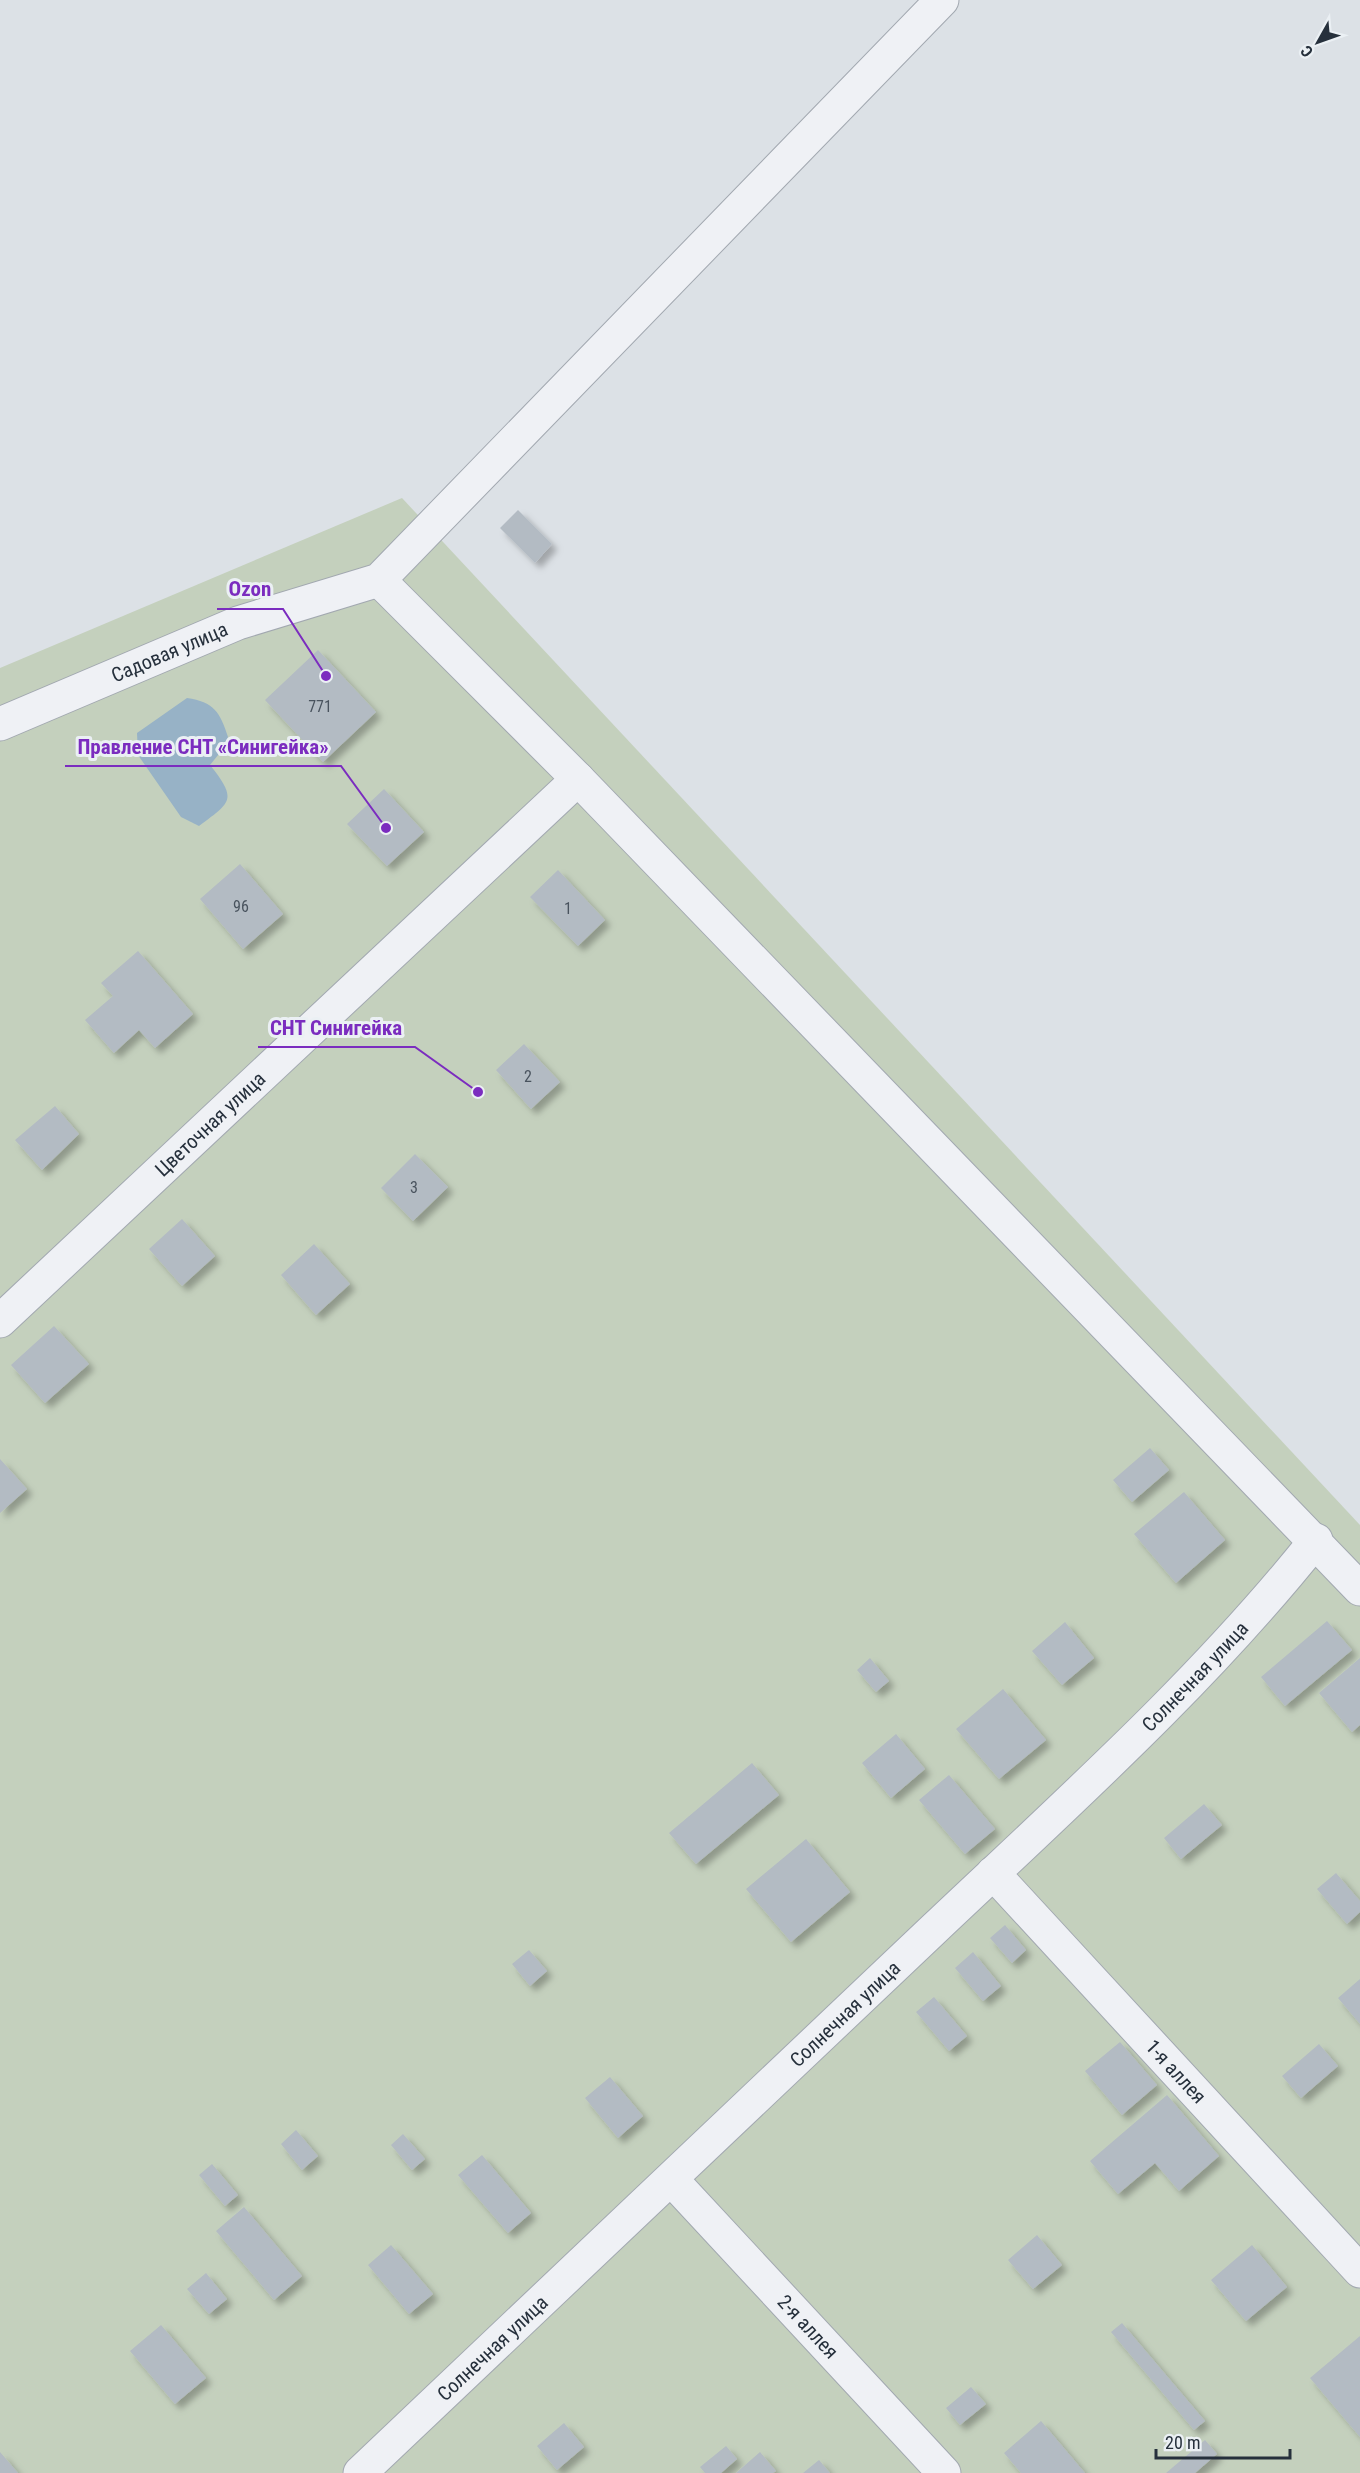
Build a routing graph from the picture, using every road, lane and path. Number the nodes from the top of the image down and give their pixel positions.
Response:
1 (942, 0) edge
2 (380, 580) junction
3 (0, 724) edge
4 (578, 779) junction
5 (0, 1320) edge
6 (1316, 1540) junction
7 (1360, 1589) edge
8 (993, 1873) junction
9 (672, 2180) junction
10 (1360, 2271) edge
11 (360, 2473) edge
12 (944, 2473) edge

1 - 2 street
2 - 3 street, Садовая улица
2 - 4 street
4 - 5 street, Цветочная улица
4 - 6 street
6 - 7 street
6 - 8 street, Солнечная улица
8 - 9 street, Солнечная улица
8 - 10 street, 1-я аллея
9 - 11 street, Солнечная улица
9 - 12 street, 2-я аллея

